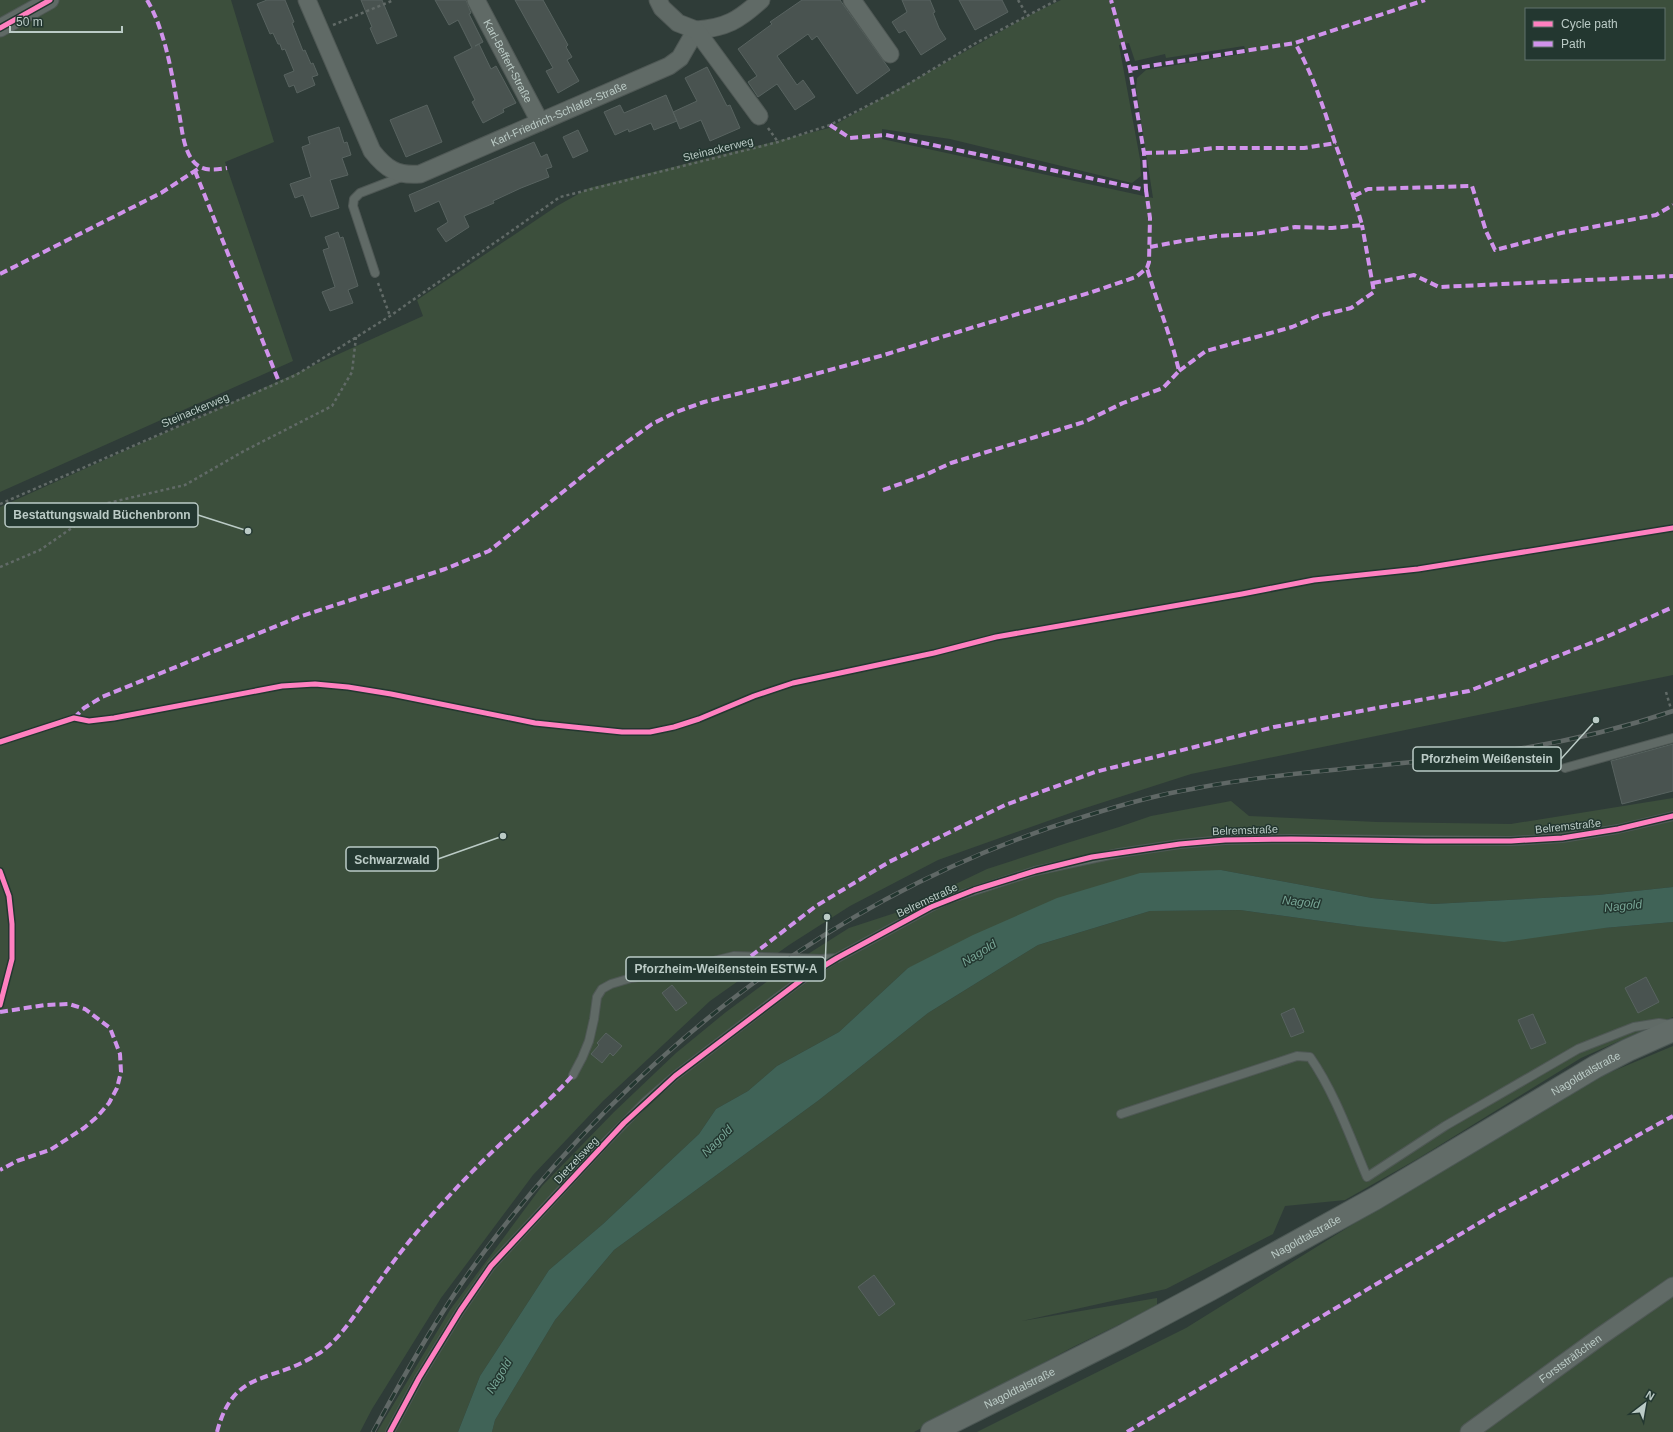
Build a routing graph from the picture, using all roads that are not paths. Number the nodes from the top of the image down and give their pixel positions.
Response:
1 (50, 0) edge
2 (307, 0) edge
3 (476, 0) edge
4 (658, 0) edge
5 (761, 0) edge
6 (852, 0) edge
7 (0, 28) edge
8 (696, 30) junction
9 (890, 54) dead end
10 (759, 116) dead end
11 (540, 122) junction
12 (406, 175) junction
13 (375, 273) road end
14 (1673, 738) edge
15 (1565, 768) dead end
16 (1673, 816) edge
17 (837, 958) junction
18 (1673, 1026) edge
19 (1673, 1030) edge
20 (573, 1075) dead end
21 (1121, 1114) dead end
22 (1673, 1286) edge
23 (390, 1432) edge
24 (932, 1432) edge
25 (1469, 1432) edge

1 - 7 street
2 - 12 street
3 - 11 street, Karl-Beffert-Straße
4 - 8 street
5 - 8 street
6 - 9 street
8 - 10 street
8 - 11 street, Karl-Friedrich-Schlafer-Straße
11 - 12 street, Karl-Friedrich-Schlafer-Straße
12 - 13 lane, Karl-Friedrich-Schlafer-Straße
14 - 15 lane
16 - 17 lane, Belremstraße
17 - 20 lane, Belremstraße
17 - 23 lane, Dietzelsweg
18 - 21 lane
19 - 24 main road, Nagoldtalstraße
22 - 25 street, Forststräßchen

